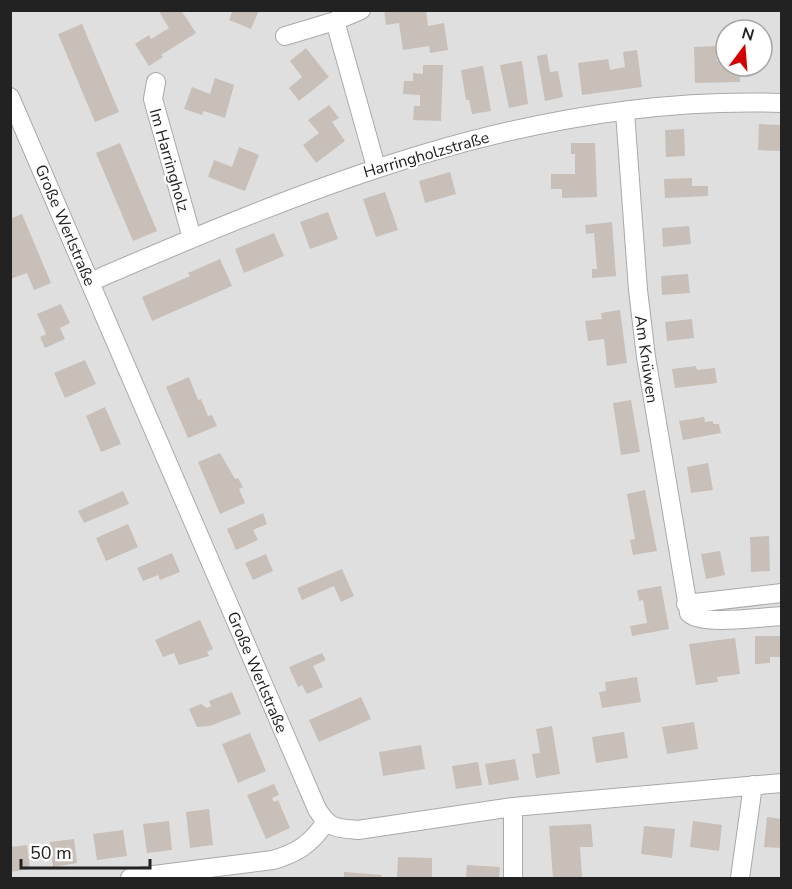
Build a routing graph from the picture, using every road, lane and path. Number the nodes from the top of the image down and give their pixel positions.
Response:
1 (362, 10) edge
2 (335, 21) junction
3 (285, 36) dead end
4 (156, 82) dead end
5 (10, 97) edge
6 (782, 103) edge
7 (626, 112) junction
8 (376, 167) junction
9 (192, 238) junction
10 (90, 282) junction
11 (782, 592) edge
12 (686, 604) junction
13 (782, 616) edge
14 (782, 783) edge
15 (753, 785) junction
16 (513, 807) junction
17 (325, 824) junction
18 (130, 879) edge
19 (513, 879) edge
20 (740, 879) edge

1 - 2 street
2 - 3 street
2 - 8 street
4 - 9 street, Im Harringholz
5 - 10 street, Große Werlstraße
6 - 7 street, Harringholzstraße
7 - 8 street, Harringholzstraße
7 - 12 street, Am Knüwen
8 - 9 street, Harringholzstraße
9 - 10 street, Harringholzstraße
10 - 17 street, Große Werlstraße
11 - 12 street
12 - 13 street
14 - 15 street
15 - 16 street
15 - 20 street
16 - 17 street
16 - 19 street
17 - 18 street

